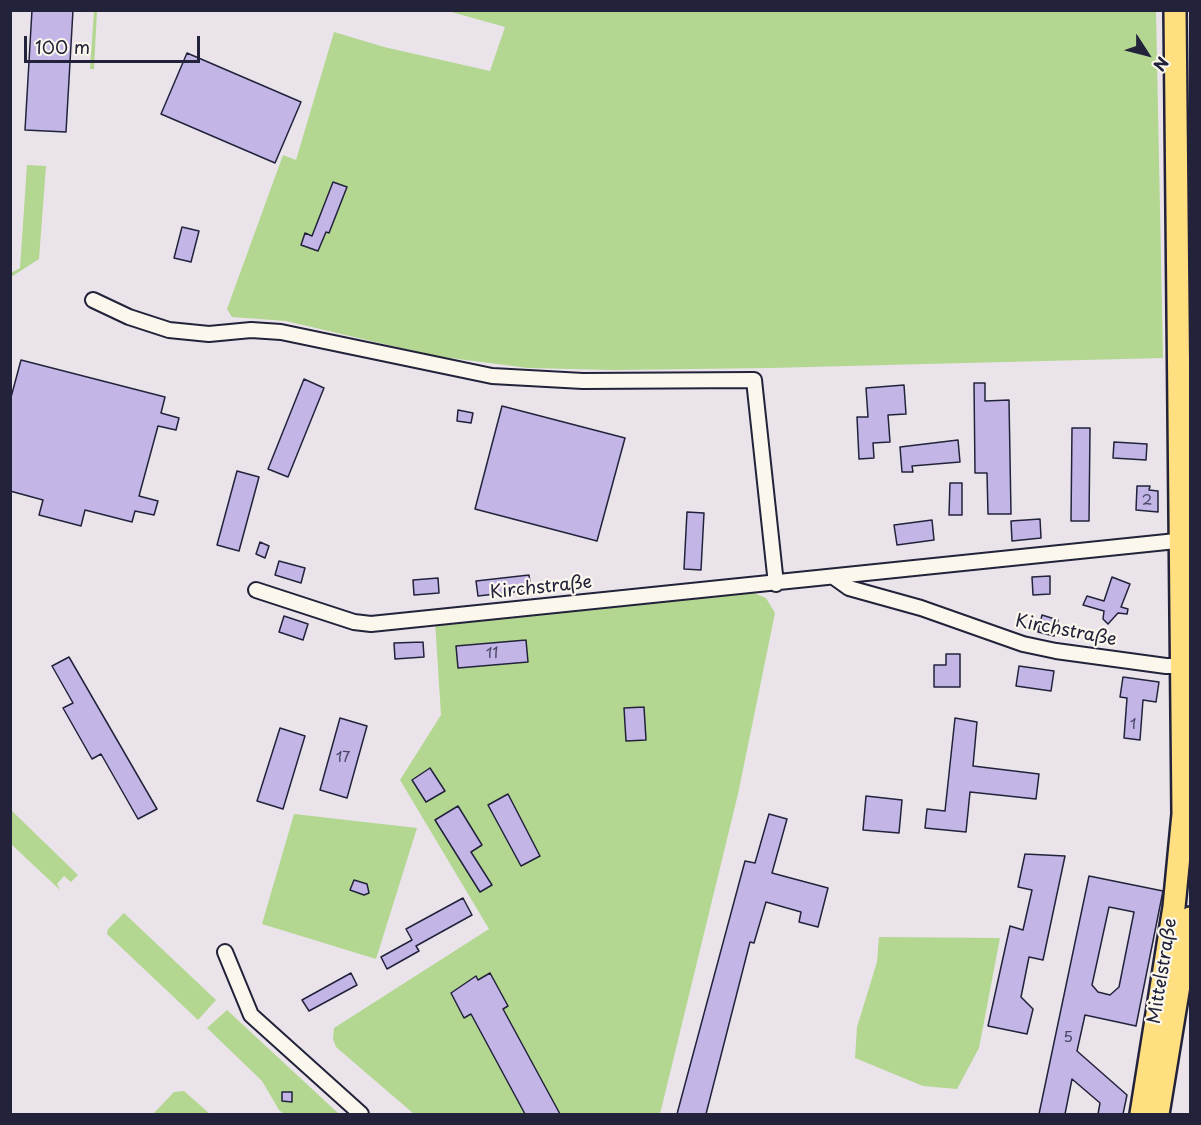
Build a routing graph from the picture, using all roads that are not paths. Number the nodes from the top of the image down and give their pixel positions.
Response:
1 (1175, 10) edge
2 (93, 300) dead end
3 (1186, 540) edge
4 (835, 578) junction
5 (776, 584) junction
6 (256, 591) dead end
7 (1187, 661) edge
8 (1191, 918) edge
9 (225, 952) dead end
10 (362, 1114) edge
11 (1141, 1114) edge
12 (1158, 1114) edge

1 - 3 main road, Mittelstraße
2 - 5 street
3 - 4 street, Kirchstraße
3 - 7 main road, Mittelstraße
4 - 5 street, Kirchstraße
4 - 7 street, Kirchstraße
5 - 6 street, Kirchstraße
7 - 11 main road, Mittelstraße
8 - 12 main road, Mittelstraße
9 - 10 street

